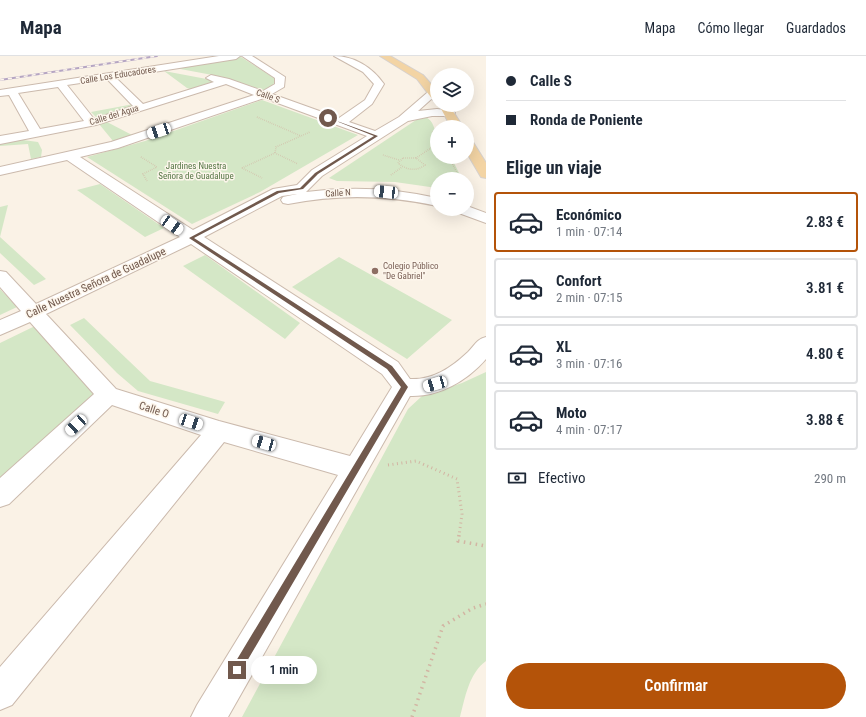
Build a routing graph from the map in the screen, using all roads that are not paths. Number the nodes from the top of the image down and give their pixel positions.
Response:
1 (236, 56) edge
2 (246, 56) edge
3 (338, 56) edge
4 (384, 56) edge
5 (160, 72) junction
6 (109, 76) junction
7 (226, 81) junction
8 (60, 84) junction
9 (174, 84) dead end
10 (430, 88) edge
11 (12, 91) junction
12 (0, 93) edge
13 (185, 94) junction
14 (263, 95) junction
15 (430, 99) edge
16 (141, 108) junction
17 (437, 112) edge
18 (404, 119) junction
19 (92, 123) junction
20 (340, 123) junction
21 (39, 133) junction
22 (377, 136) junction
23 (0, 140) edge
24 (474, 154) edge
25 (63, 158) junction
26 (0, 170) edge
27 (486, 174) edge
28 (307, 188) junction
29 (398, 194) junction
30 (430, 201) edge
31 (474, 213) edge
32 (486, 217) edge
33 (191, 238) junction
34 (0, 276) edge
35 (32, 312) junction
36 (0, 328) edge
37 (486, 344) edge
38 (404, 387) junction
39 (108, 395) junction
40 (219, 431) junction
41 (355, 469) junction
42 (0, 495) edge
43 (0, 693) edge
44 (209, 717) edge

1 - 5 street, Calle Los Educadores
2 - 14 street
3 - 20 street
4 - 10 main road
5 - 6 street, Calle Los Educadores
5 - 7 street, Calle S
6 - 8 street, Calle Los Educadores
6 - 16 street
7 - 13 street, Calle del Agua
7 - 14 street, Calle S
8 - 11 street, Calle Los Educadores
8 - 19 street
9 - 13 street
11 - 12 street, Calle Los Educadores
11 - 21 street
13 - 16 street, Calle del Agua
14 - 20 street, Calle S
14 - 25 street
15 - 18 street, Calle Nuestra Señora de Guadalupe
16 - 19 street, Calle del Agua
17 - 18 street, Calle Nuestra Señora de Guadalupe
18 - 22 street, Calle Nuestra Señora de Guadalupe
19 - 21 street, Calle del Agua
20 - 22 street, Calle S
21 - 23 street, Calle del Agua
21 - 25 street
22 - 28 street, Calle Nuestra Señora de Guadalupe
24 - 27 main road
25 - 26 street
25 - 33 street
28 - 29 street, Calle Nuestra Señora de Guadalupe
28 - 29 street, Calle N
28 - 33 street, Calle Nuestra Señora de Guadalupe
29 - 30 street, Calle N
31 - 32 street
33 - 35 street, Calle Nuestra Señora de Guadalupe
33 - 38 street
34 - 35 street, Calle O
35 - 36 street, Calle Nuestra Señora de Guadalupe
35 - 39 street, Calle O
37 - 38 street
38 - 41 street
39 - 40 street, Calle O
39 - 42 street
40 - 41 street, Calle O
40 - 43 street
41 - 44 street

